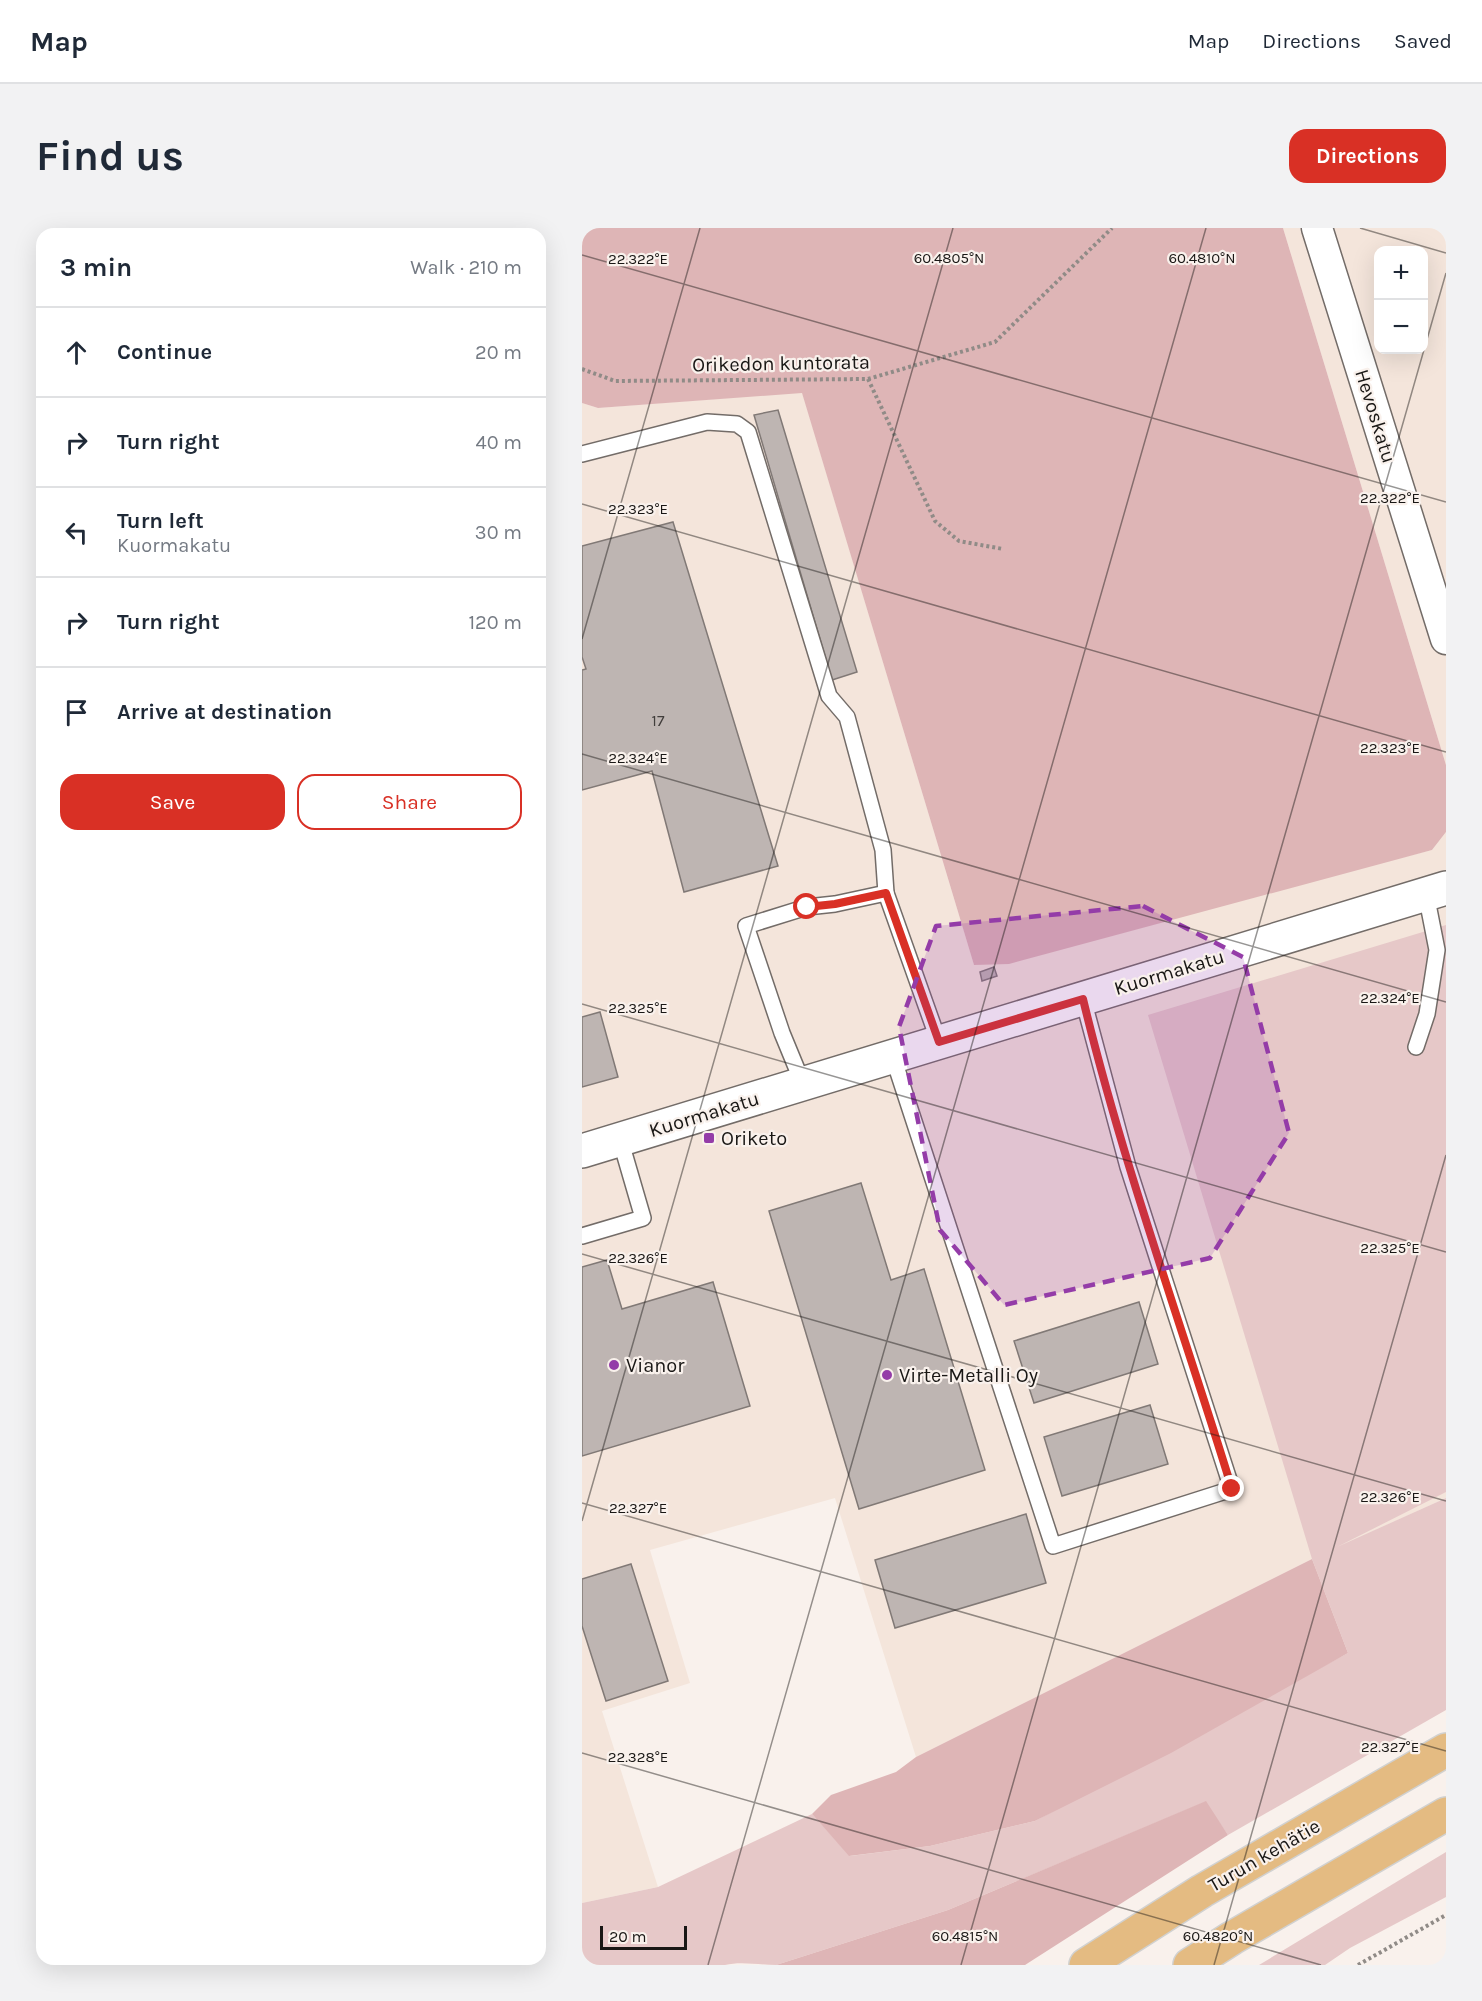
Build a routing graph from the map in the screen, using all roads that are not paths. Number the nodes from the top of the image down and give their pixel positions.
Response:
1 (1317, 228) edge
2 (582, 454) edge
3 (1446, 639) edge
4 (1436, 891) edge
5 (886, 893) junction
6 (1083, 999) junction
7 (939, 1042) junction
8 (1416, 1047) dead end
9 (893, 1056) junction
10 (802, 1084) junction
11 (620, 1139) junction
12 (582, 1150) edge
13 (582, 1236) edge
14 (1446, 1750) edge
15 (1446, 1814) edge
16 (1086, 1965) edge
17 (1190, 1965) edge

1 - 3 street, Hevoskatu
2 - 5 lane
4 - 6 street, Kuormakatu
4 - 8 lane
5 - 7 lane
5 - 10 lane
6 - 7 street, Kuormakatu
6 - 9 lane
7 - 9 street, Kuormakatu
9 - 10 street, Kuormakatu
10 - 11 street, Kuormakatu
11 - 12 street, Kuormakatu
11 - 13 lane
14 - 16 highway, Turun kehätie
15 - 17 highway

